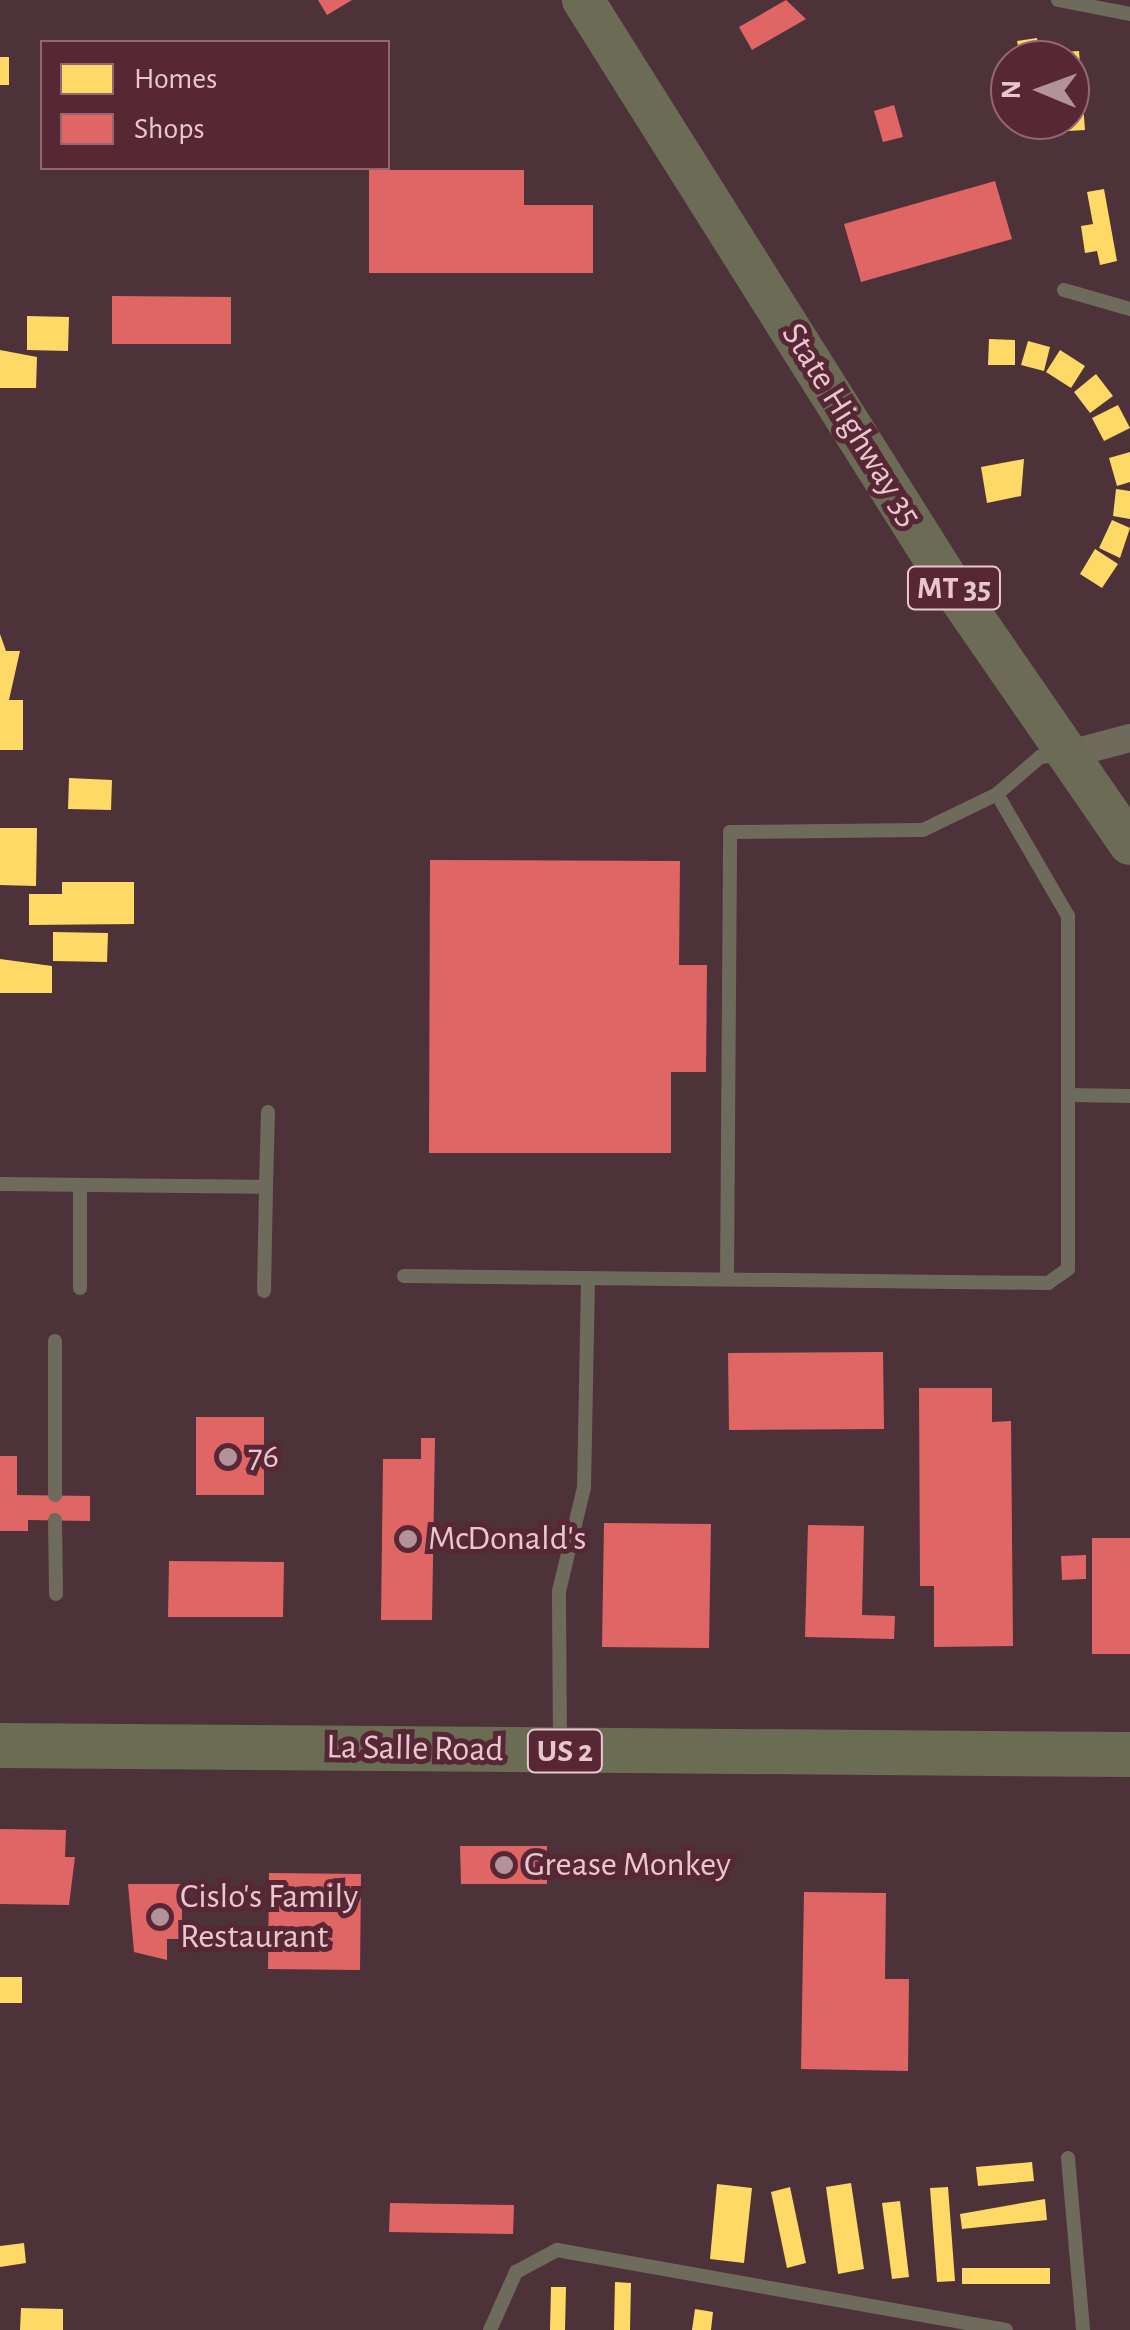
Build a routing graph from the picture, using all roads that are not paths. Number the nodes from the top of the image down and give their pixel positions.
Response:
1 (583, 0) edge
2 (1058, 0) edge
3 (1130, 14) edge
4 (1064, 290) dead end
5 (1130, 309) edge
6 (1130, 738) edge
7 (1069, 754) junction
8 (997, 794) junction
9 (1130, 844) edge
10 (1068, 1095) junction
11 (1130, 1096) edge
12 (268, 1112) dead end
13 (0, 1184) edge
14 (80, 1184) junction
15 (266, 1187) junction
16 (404, 1276) dead end
17 (588, 1278) junction
18 (727, 1279) junction
19 (80, 1288) dead end
20 (264, 1292) dead end
21 (55, 1341) dead end
22 (55, 1495) dead end
23 (55, 1520) dead end
24 (56, 1594) dead end
25 (0, 1745) edge
26 (560, 1751) junction
27 (1130, 1754) edge
28 (1068, 2158) dead end
29 (490, 2330) edge
30 (1006, 2330) edge
31 (1083, 2330) edge

1 - 7 main road, State Highway 35 / MT 35
2 - 3 lane
4 - 5 lane
6 - 7 street
7 - 8 lane
7 - 9 main road, State Highway 35 / MT 35
8 - 10 lane
8 - 18 lane
10 - 11 lane
10 - 18 lane
12 - 15 lane
13 - 14 lane
14 - 15 lane
14 - 19 lane
15 - 20 lane
16 - 17 lane
17 - 18 lane
17 - 26 lane
21 - 22 lane
23 - 24 lane
25 - 26 highway, La Salle Road / US 2
26 - 27 highway, La Salle Road / US 2
28 - 31 lane
29 - 30 lane

